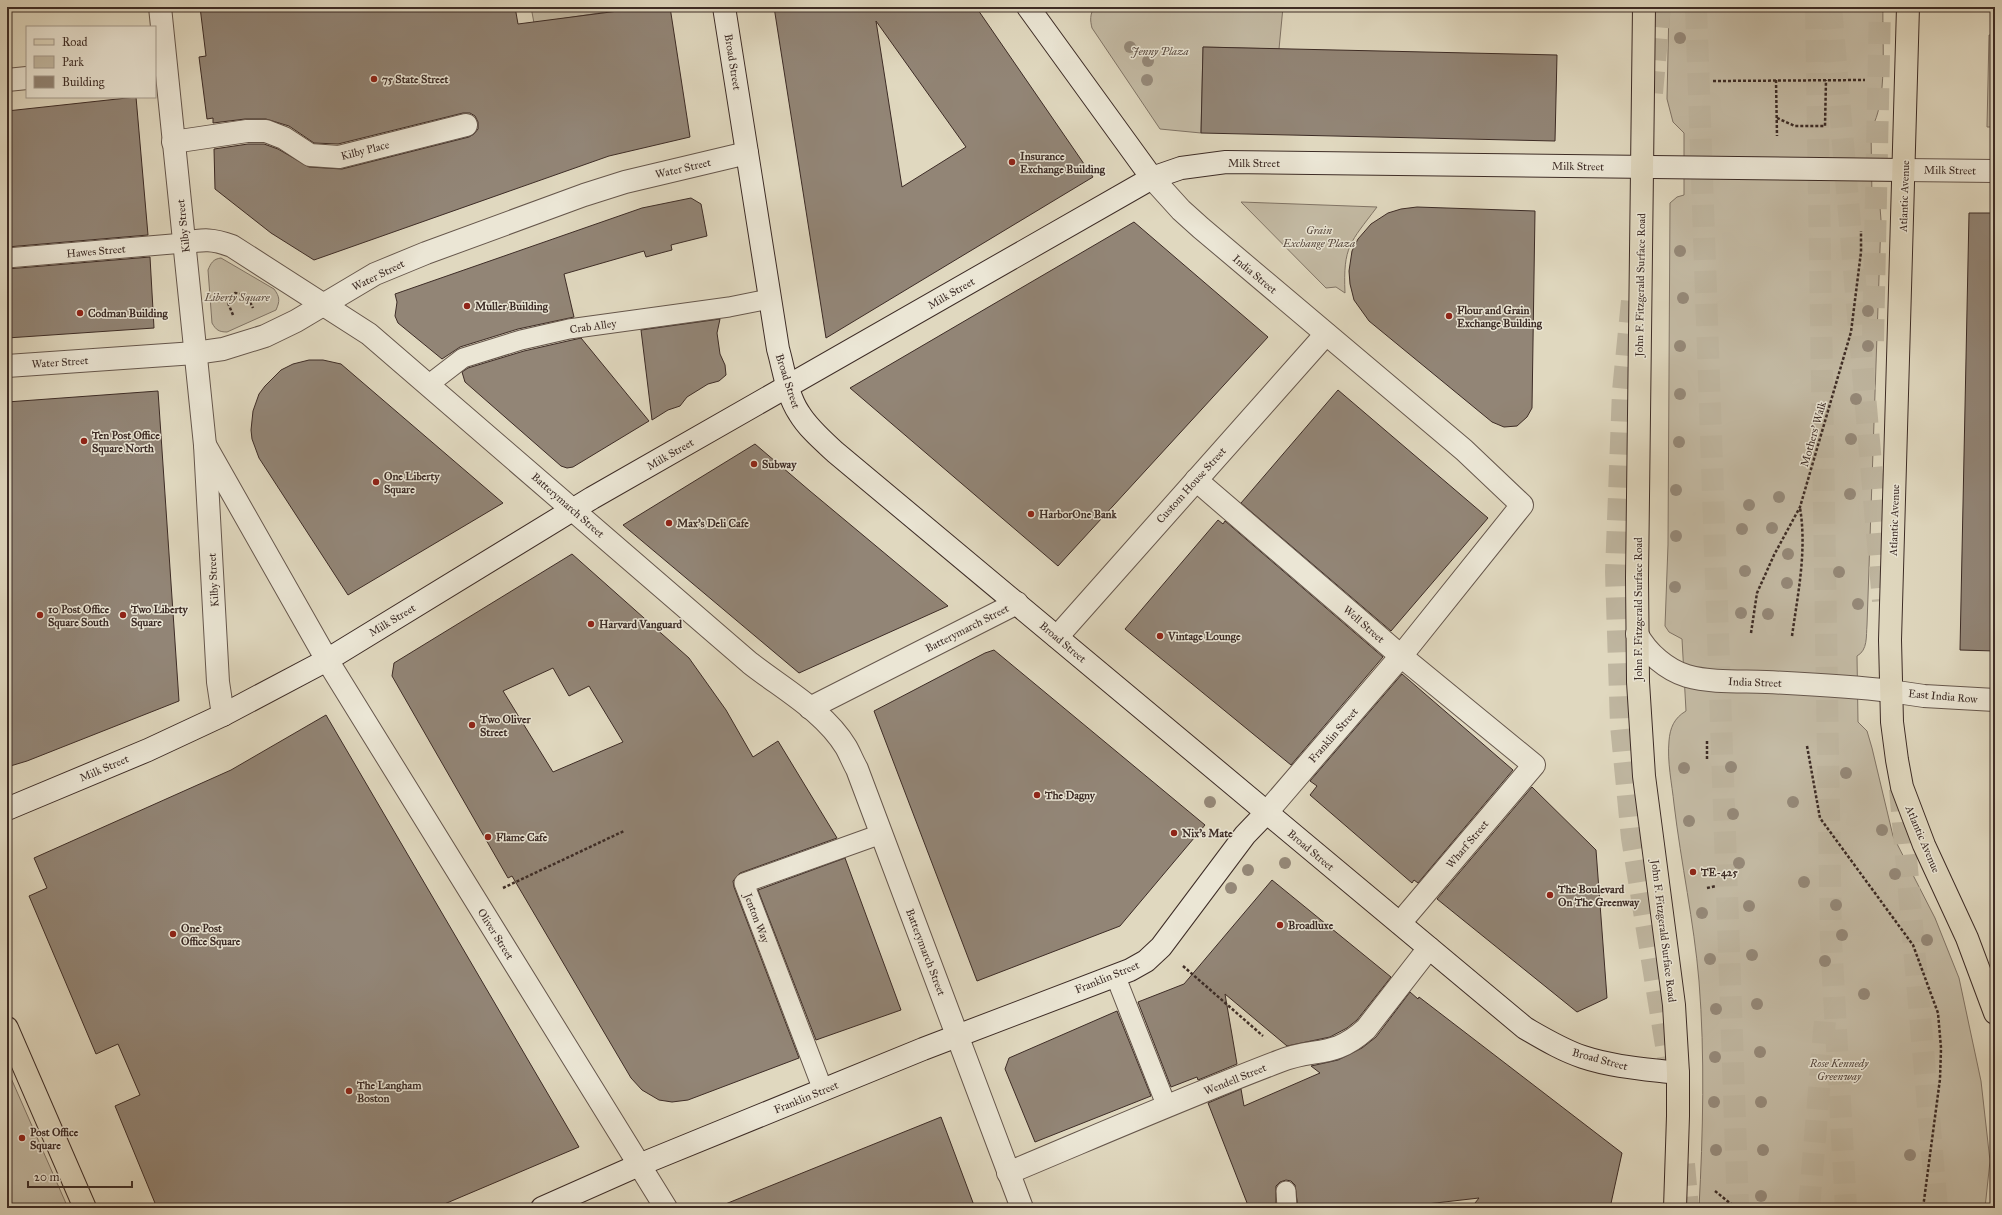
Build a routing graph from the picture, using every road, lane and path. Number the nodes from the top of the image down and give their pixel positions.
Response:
1 (160, 7) edge
2 (724, 7) edge
3 (1028, 7) edge
4 (1644, 7) edge
5 (1908, 7) edge
6 (160, 65) edge
7 (26, 78) edge
8 (7, 80) edge
9 (1776, 80) junction
10 (1826, 80) junction
11 (1865, 80) dead end
12 (1713, 81) dead end
13 (1777, 118) junction
14 (466, 125) dead end
15 (1777, 136) dead end
16 (173, 142) junction
17 (747, 153) junction
18 (1642, 167) junction
19 (1904, 170) junction
20 (1995, 171) edge
21 (1152, 178) junction
22 (1861, 231) dead end
23 (184, 243) junction
24 (7, 258) edge
25 (769, 299) junction
26 (324, 305) junction
27 (253, 308) dead end
28 (234, 317) dead end
29 (1326, 334) junction
30 (195, 353) junction
31 (7, 366) edge
32 (428, 385) junction
33 (788, 387) junction
34 (205, 445) junction
35 (1196, 480) junction
36 (1522, 505) joint
37 (1800, 507) junction
38 (573, 510) junction
39 (1016, 603) junction
40 (1637, 634) junction
41 (1751, 634) dead end
42 (1792, 636) dead end
43 (1057, 637) junction
44 (1401, 656) junction
45 (327, 660) junction
46 (1890, 691) junction
47 (1995, 700) edge
48 (810, 708) junction
49 (223, 715) junction
50 (1706, 741) dead end
51 (1807, 746) dead end
52 (1707, 761) dead end
53 (1534, 765) joint
54 (7, 809) edge
55 (1267, 812) junction
56 (624, 831) dead end
57 (881, 834) junction
58 (1716, 886) dead end
59 (1707, 888) dead end
60 (476, 901) junction
61 (1400, 923) junction
62 (1161, 947) junction
63 (1429, 948) junction
64 (1115, 975) junction
65 (1995, 1013) edge
66 (7, 1028) edge
67 (957, 1035) junction
68 (1289, 1059) junction
69 (1678, 1073) junction
70 (823, 1090) junction
71 (1167, 1107) junction
72 (639, 1165) junction
73 (1008, 1173) junction
74 (1715, 1191) dead end
75 (85, 1208) edge
76 (542, 1208) edge
77 (666, 1208) edge
78 (1022, 1208) edge
79 (1675, 1208) edge
80 (1736, 1208) edge
81 (1923, 1208) edge

1 - 6 street, Kilby Street
2 - 17 street, Broad Street
3 - 21 street, India Street
4 - 18 main road, John F. Fitzgerald Surface Road
5 - 19 main road, Atlantic Avenue
6 - 16 street, Kilby Street
7 - 8 street
9 - 10 path
9 - 12 path
9 - 13 path
10 - 11 path
10 - 13 path
13 - 15 path
14 - 16 street, Kilby Place
16 - 23 street, Kilby Street
17 - 25 street, Broad Street
17 - 26 street, Water Street
18 - 19 street, Milk Street
18 - 21 street, Milk Street
18 - 40 main road, John F. Fitzgerald Surface Road
19 - 20 street, Milk Street
19 - 46 main road, Atlantic Avenue
21 - 29 street, India Street
21 - 33 street, Milk Street
22 - 37 path, Mothers' Walk
23 - 24 lane, Hawes Street
23 - 26 street
23 - 30 street, Kilby Street
25 - 32 lane, Crab Alley
25 - 33 street, Broad Street
26 - 30 street, Water Street
26 - 32 street, Batterymarch Street
27 - 28 path
29 - 35 street, Custom House Street
29 - 36 street, India Street
30 - 31 street, Water Street
30 - 34 street, Kilby Street
32 - 38 street, Batterymarch Street
33 - 38 street, Milk Street
33 - 39 street, Broad Street
34 - 45 street, Kilby Street
34 - 49 street, Kilby Street
35 - 43 street, Custom House Street
35 - 44 street, Well Street
36 - 44 street, Franklin Street
37 - 41 path, Mothers' Walk
37 - 42 path
38 - 45 street, Milk Street
38 - 48 street, Batterymarch Street
39 - 43 street, Broad Street
39 - 48 street, Batterymarch Street
40 - 46 street, India Street
40 - 69 main road, John F. Fitzgerald Surface Road
43 - 55 street, Broad Street
44 - 53 street, Well Street
44 - 55 street, Franklin Street
45 - 49 street, Milk Street
45 - 60 street, Oliver Street
46 - 47 street, East India Row
46 - 65 main road, Atlantic Avenue
48 - 57 street, Batterymarch Street
49 - 54 street, Milk Street
50 - 52 path
51 - 81 path
53 - 61 street, Wharf Street
55 - 61 street, Broad Street
55 - 62 street, Franklin Street
56 - 60 path
57 - 67 street, Batterymarch Street
57 - 70 lane, Jenton Way
58 - 59 path
60 - 72 street, Oliver Street
61 - 63 street, Broad Street
62 - 64 street, Franklin Street
62 - 68 path
63 - 68 street, Wendell Street
63 - 69 street, Broad Street
64 - 67 street, Franklin Street
64 - 71 lane
66 - 75 main road
67 - 70 street, Franklin Street
67 - 73 street, Batterymarch Street
68 - 71 street, Wendell Street
69 - 79 main road, John F. Fitzgerald Surface Road
70 - 72 street, Franklin Street
71 - 73 street, Wendell Street
72 - 76 street, Franklin Street
72 - 77 street, Oliver Street
73 - 78 street, Batterymarch Street
74 - 80 path

